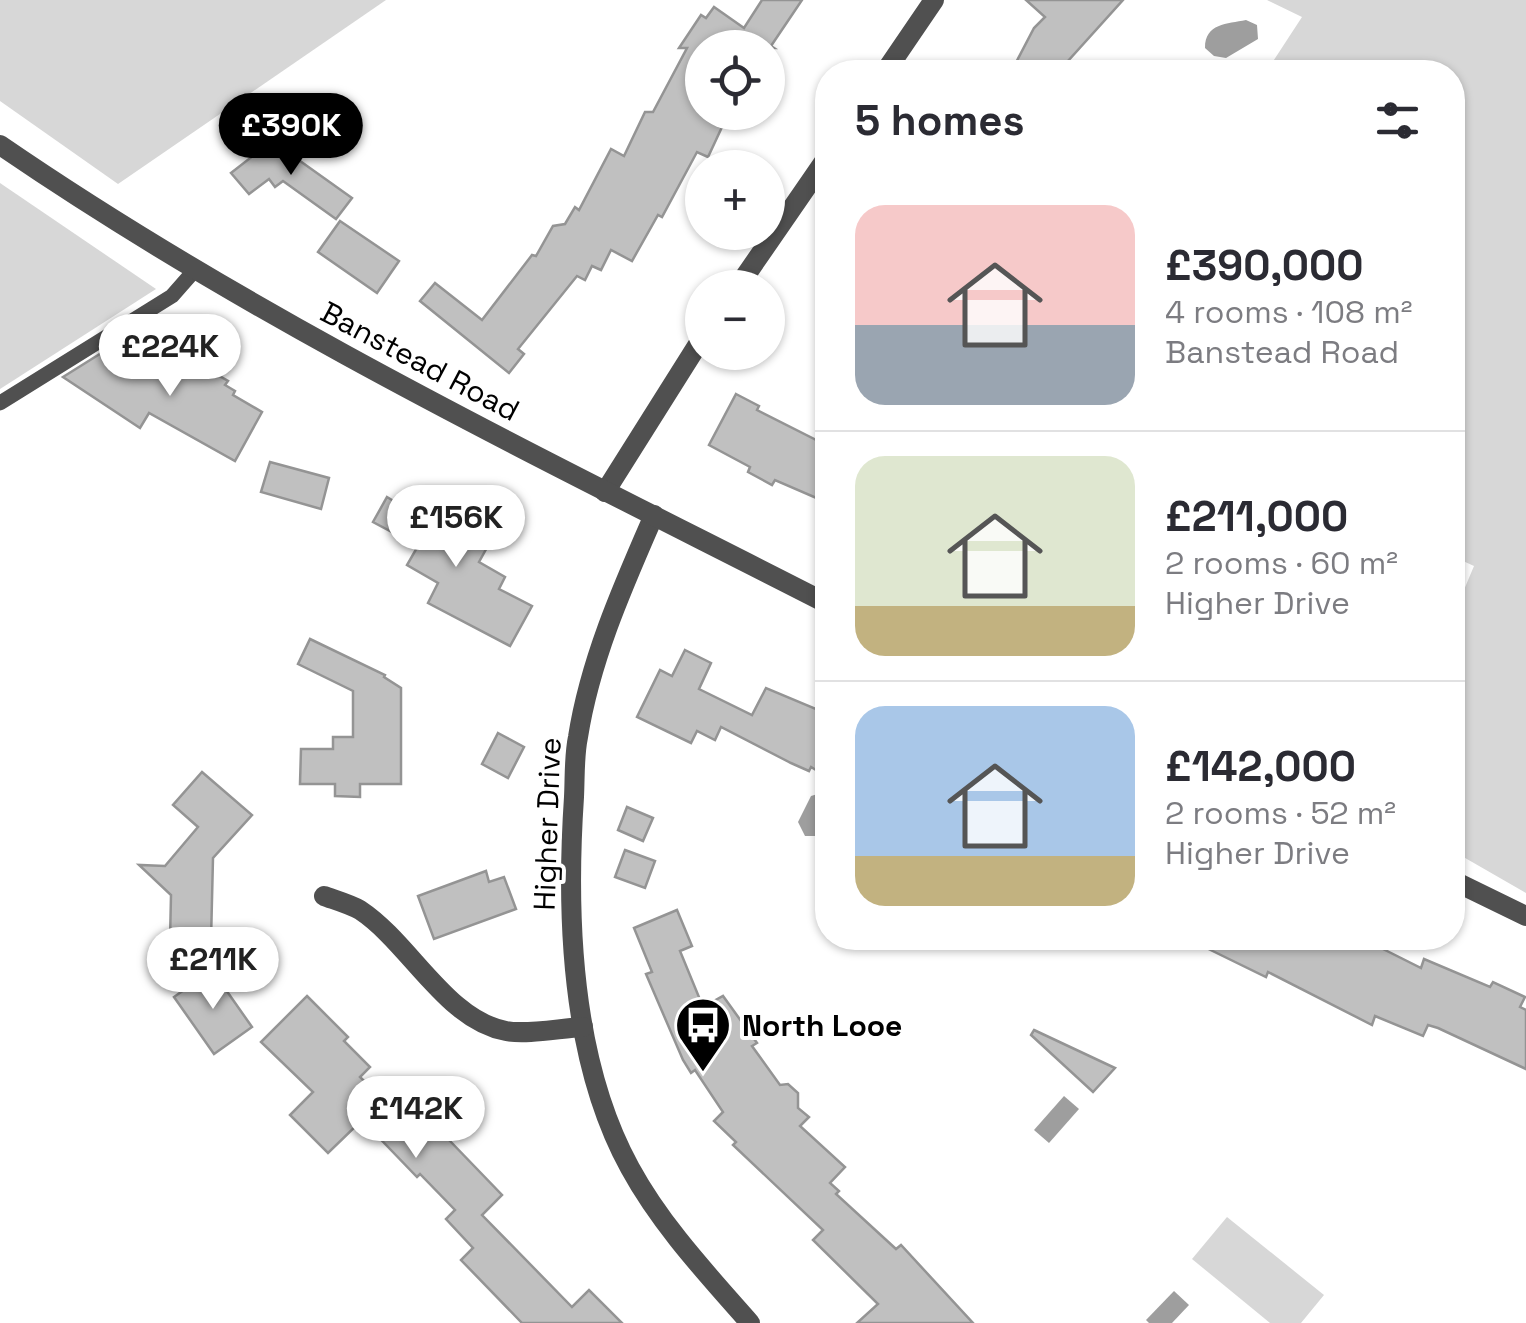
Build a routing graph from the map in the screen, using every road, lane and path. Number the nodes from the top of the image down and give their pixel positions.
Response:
1 (934, 0) edge
2 (893, 60) edge
3 (0, 145) edge
4 (815, 175) edge
5 (749, 270) edge
6 (194, 271) junction
7 (685, 365) edge
8 (0, 402) edge
9 (605, 492) junction
10 (654, 515) junction
11 (815, 597) edge
12 (1465, 886) edge
13 (324, 896) dead end
14 (1526, 916) edge
15 (583, 1027) junction
16 (750, 1323) edge

1 - 2 street
3 - 6 street, Banstead Road
4 - 5 street
6 - 8 lane
6 - 9 street, Banstead Road
7 - 9 street
9 - 10 street, Banstead Road
10 - 11 street, Banstead Road
10 - 15 street, Higher Drive
12 - 14 street
13 - 15 street
15 - 16 street, Higher Drive

